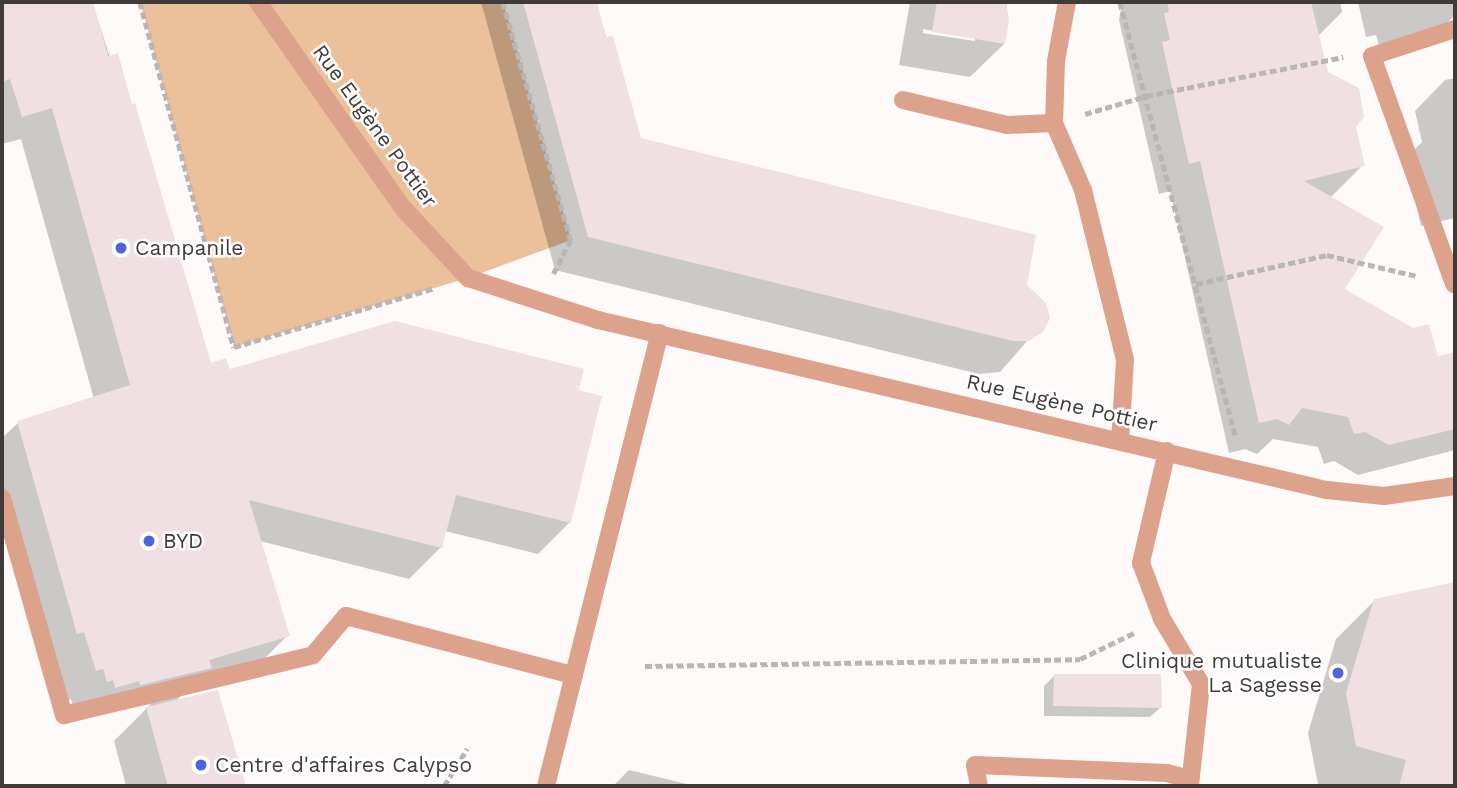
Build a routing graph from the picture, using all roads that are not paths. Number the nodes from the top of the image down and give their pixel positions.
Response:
1 (258, 2) edge
2 (1067, 2) edge
3 (1455, 29) edge
4 (903, 100) dead end
5 (1054, 123) junction
6 (1454, 284) edge
7 (660, 333) junction
8 (1120, 441) junction
9 (1167, 451) junction
10 (1455, 486) edge
11 (2, 498) edge
12 (573, 675) junction
13 (1190, 783) edge
14 (546, 786) edge
15 (979, 786) edge

1 - 7 street, Rue Eugène Pottier
2 - 5 street
3 - 6 street
4 - 5 street
5 - 8 street
7 - 8 street, Rue Eugène Pottier
7 - 12 street
8 - 9 street, Rue Eugène Pottier
9 - 10 street, Rue Eugène Pottier
9 - 13 street
11 - 12 street
12 - 14 street
13 - 15 street

